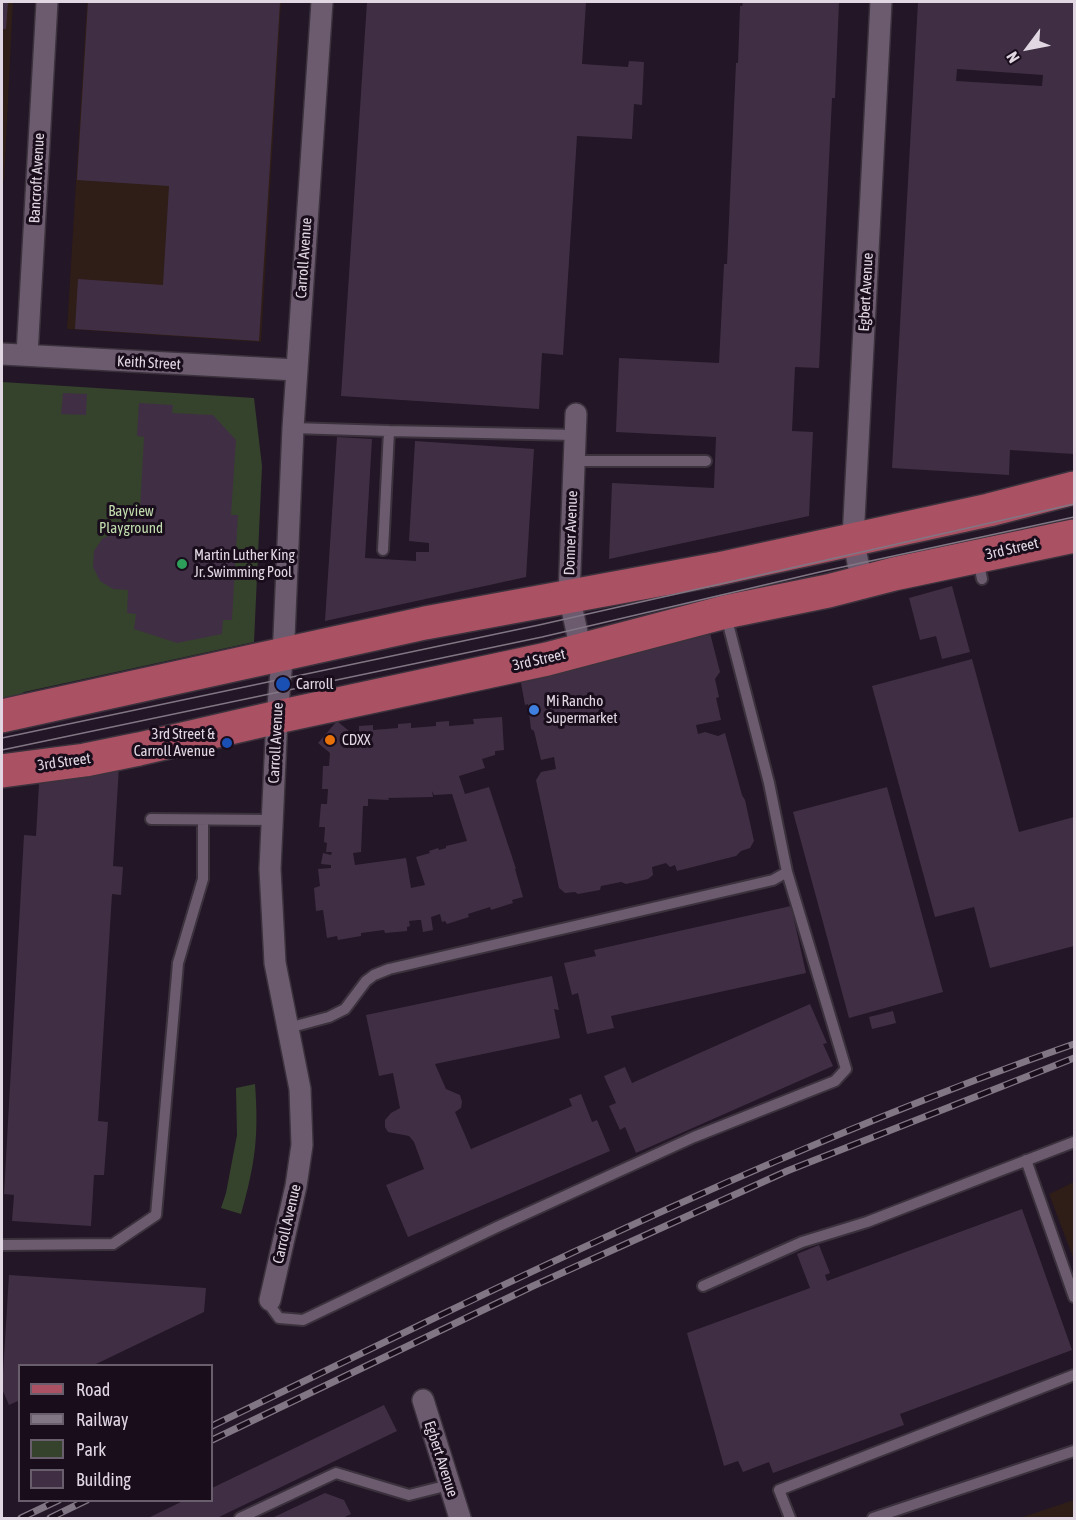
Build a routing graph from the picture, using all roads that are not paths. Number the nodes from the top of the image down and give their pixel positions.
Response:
1 (47, 2) edge
2 (322, 2) edge
3 (881, 2) edge
4 (2, 354) edge
5 (27, 355) junction
6 (296, 370) junction
7 (576, 425) joint
8 (293, 428) junction
9 (389, 431) junction
10 (574, 461) junction
11 (706, 461) dead end
12 (1074, 488) edge
13 (1074, 536) edge
14 (853, 539) junction
15 (382, 550) dead end
16 (862, 582) junction
17 (569, 596) junction
18 (725, 612) junction
19 (581, 650) junction
20 (283, 654) junction
21 (2, 716) edge
22 (277, 717) junction
23 (2, 771) edge
24 (152, 819) dead end
25 (203, 820) junction
26 (272, 820) junction
27 (787, 872) junction
28 (288, 1028) junction
29 (1074, 1142) edge
30 (1026, 1160) junction
31 (2, 1245) edge
32 (703, 1286) dead end
33 (1074, 1296) edge
34 (270, 1300) joint
35 (1074, 1375) edge
36 (423, 1400) dead end
37 (1074, 1451) edge
38 (449, 1485) junction
39 (240, 1518) edge
40 (460, 1518) edge
41 (790, 1518) edge
42 (873, 1518) edge

1 - 5 street, Bancroft Avenue
2 - 6 street, Carroll Avenue
3 - 14 street, Egbert Avenue
4 - 5 street, Keith Street
5 - 6 street, Keith Street
6 - 8 street, Carroll Avenue
7 - 9 lane
7 - 10 street, Donner Avenue
8 - 9 lane
8 - 20 street, Carroll Avenue
9 - 15 lane
10 - 11 lane
10 - 17 street, Donner Avenue
12 - 14 main road
13 - 16 main road, 3rd Street
14 - 16 street, Egbert Avenue
14 - 17 main road
16 - 18 main road, 3rd Street
17 - 19 street, Donner Avenue
17 - 20 main road
18 - 19 main road, 3rd Street
18 - 27 lane
19 - 22 main road, 3rd Street
20 - 21 main road
20 - 22 street, Carroll Avenue
22 - 23 main road, 3rd Street
22 - 26 street, Carroll Avenue
24 - 25 lane
25 - 26 lane
25 - 31 lane
26 - 28 street, Carroll Avenue
27 - 28 lane
27 - 34 lane
28 - 34 street, Carroll Avenue
29 - 30 lane
30 - 32 lane
30 - 33 lane
35 - 41 lane
36 - 38 street, Egbert Avenue
37 - 42 lane
38 - 39 lane
38 - 40 street, Egbert Avenue

